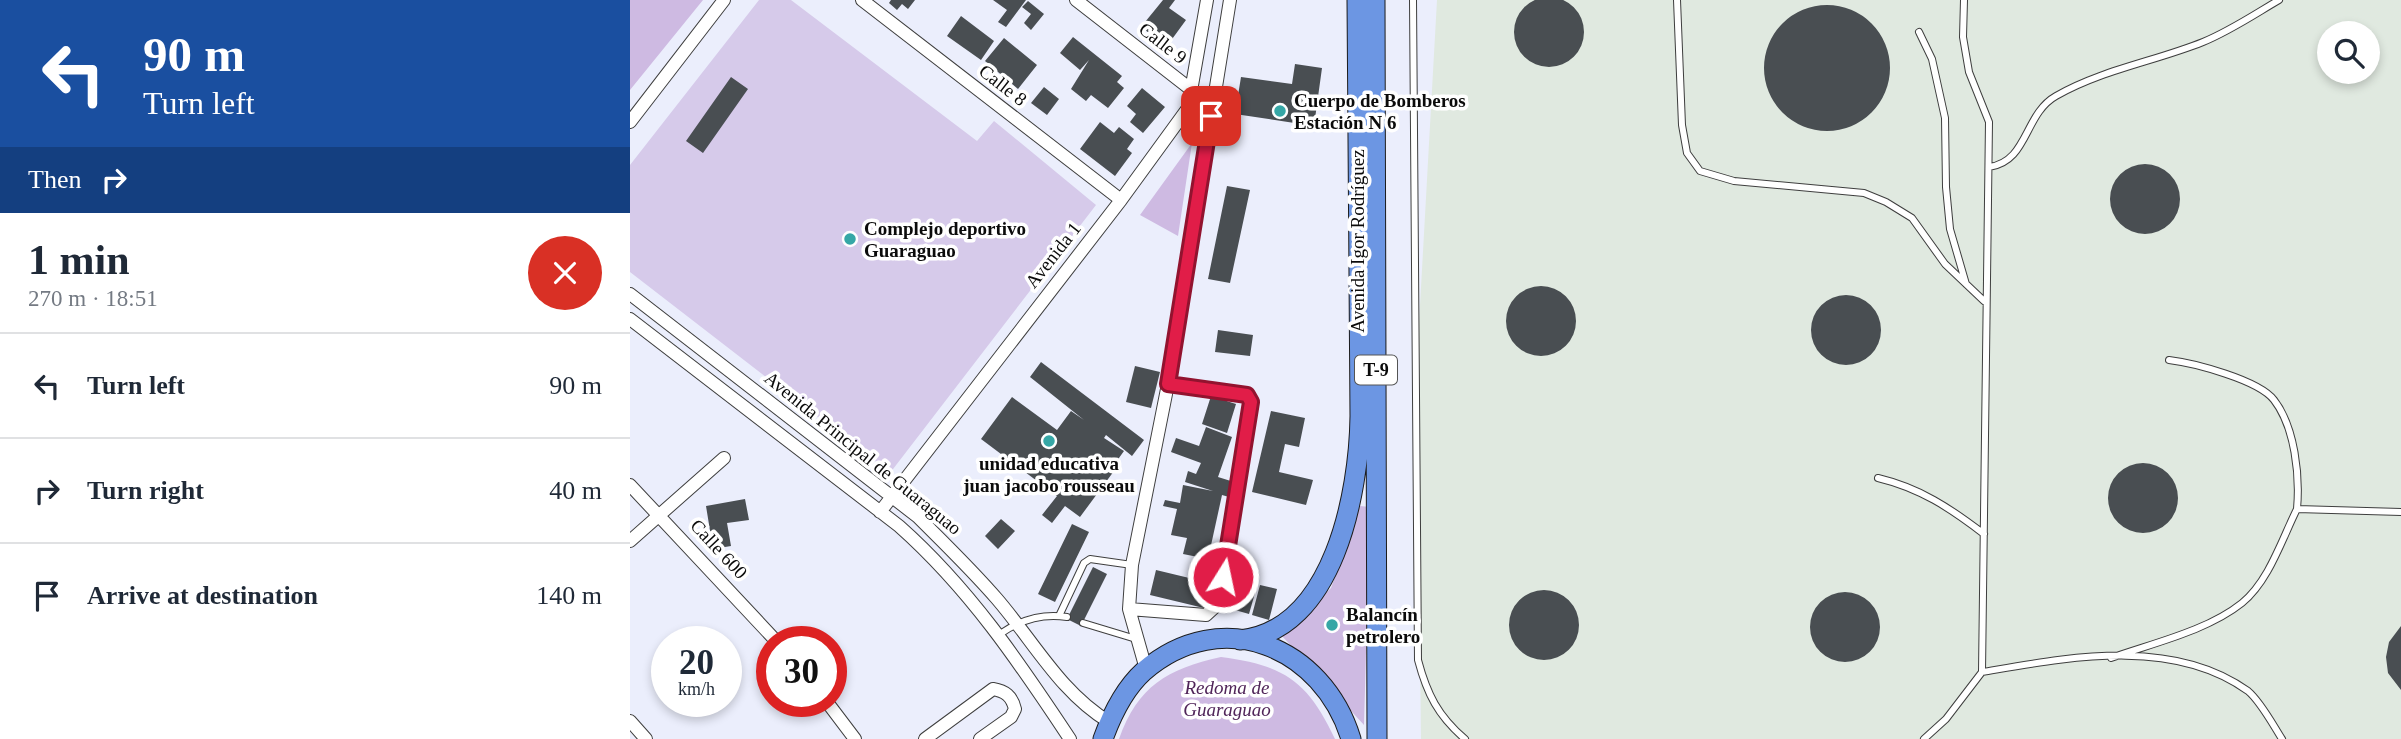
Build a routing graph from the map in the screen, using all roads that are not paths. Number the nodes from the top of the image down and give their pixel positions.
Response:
1 (724, 0) edge
2 (862, 0) edge
3 (1076, 0) edge
4 (1207, 0) edge
5 (1230, 0) edge
6 (1357, 0) edge
7 (1375, 0) edge
8 (1413, 0) edge
9 (1677, 0) edge
10 (1964, 0) edge
11 (2279, 0) edge
12 (1919, 32) dead end
13 (1194, 91) junction
14 (630, 122) edge
15 (1989, 167) junction
16 (1121, 200) junction
17 (1966, 286) junction
18 (630, 294) edge
19 (1984, 301) junction
20 (630, 319) edge
21 (2169, 360) dead end
22 (1168, 384) junction
23 (724, 458) dead end
24 (1878, 478) dead end
25 (630, 485) edge
26 (891, 496) junction
27 (2297, 509) junction
28 (880, 512) junction
29 (2401, 512) edge
30 (659, 513) junction
31 (1984, 534) junction
32 (630, 541) edge
33 (1132, 565) junction
34 (1129, 609) junction
35 (1059, 616) junction
36 (1068, 617) dead end
37 (1015, 623) junction
38 (1083, 623) dead end
39 (763, 626) edge
40 (1000, 634) junction
41 (1136, 639) junction
42 (1240, 640) junction
43 (2111, 657) junction
44 (1146, 669) junction
45 (1982, 672) junction
46 (1377, 692) junction
47 (838, 717) edge
48 (630, 721) edge
49 (1106, 731) edge
50 (646, 739) edge
51 (855, 739) edge
52 (925, 739) edge
53 (980, 739) edge
54 (1070, 739) edge
55 (1351, 739) edge
56 (1364, 739) edge
57 (1377, 739) edge
58 (1465, 739) edge
59 (1924, 739) edge
60 (2282, 739) edge

1 - 14 street
2 - 16 street, Calle 8
3 - 13 street, Calle 9
4 - 13 street, Avenida 1
5 - 22 street
6 - 42 highway, Avenida Igor Rodríguez / T-9
7 - 46 highway, Avenida Igor Rodríguez / T-9
8 - 58 lane
9 - 17 lane
10 - 15 lane
11 - 15 lane
12 - 17 lane
13 - 16 street, Avenida 1
15 - 19 lane
16 - 26 street, Avenida 1
17 - 19 lane
18 - 26 street, Avenida Principal de Guaraguao
19 - 31 lane
20 - 28 street, Avenida Principal de Guaraguao
21 - 27 lane
22 - 33 street
22 - 34 street
23 - 30 street
24 - 31 lane
25 - 30 street, Calle 600
26 - 28 street, Avenida 1
26 - 37 street, Avenida Principal de Guaraguao
27 - 29 lane
27 - 43 lane
28 - 40 street, Avenida Principal de Guaraguao
30 - 32 street
30 - 39 street, Calle 600
31 - 45 lane
33 - 34 street
33 - 35 lane
34 - 41 street
35 - 36 lane
35 - 37 lane
37 - 40 lane
37 - 49 street, Avenida Principal de Guaraguao
38 - 41 lane
40 - 54 street, Avenida Principal de Guaraguao
41 - 44 street
42 - 44 highway, T-9
42 - 55 highway, T-9
43 - 45 lane
43 - 60 lane
44 - 49 highway, T-9
45 - 59 lane
46 - 56 highway, Avenida Igor Rodríguez / T-9
46 - 57 highway, Avenida Igor Rodríguez / T-9
47 - 51 street
48 - 50 street
52 - 53 street

